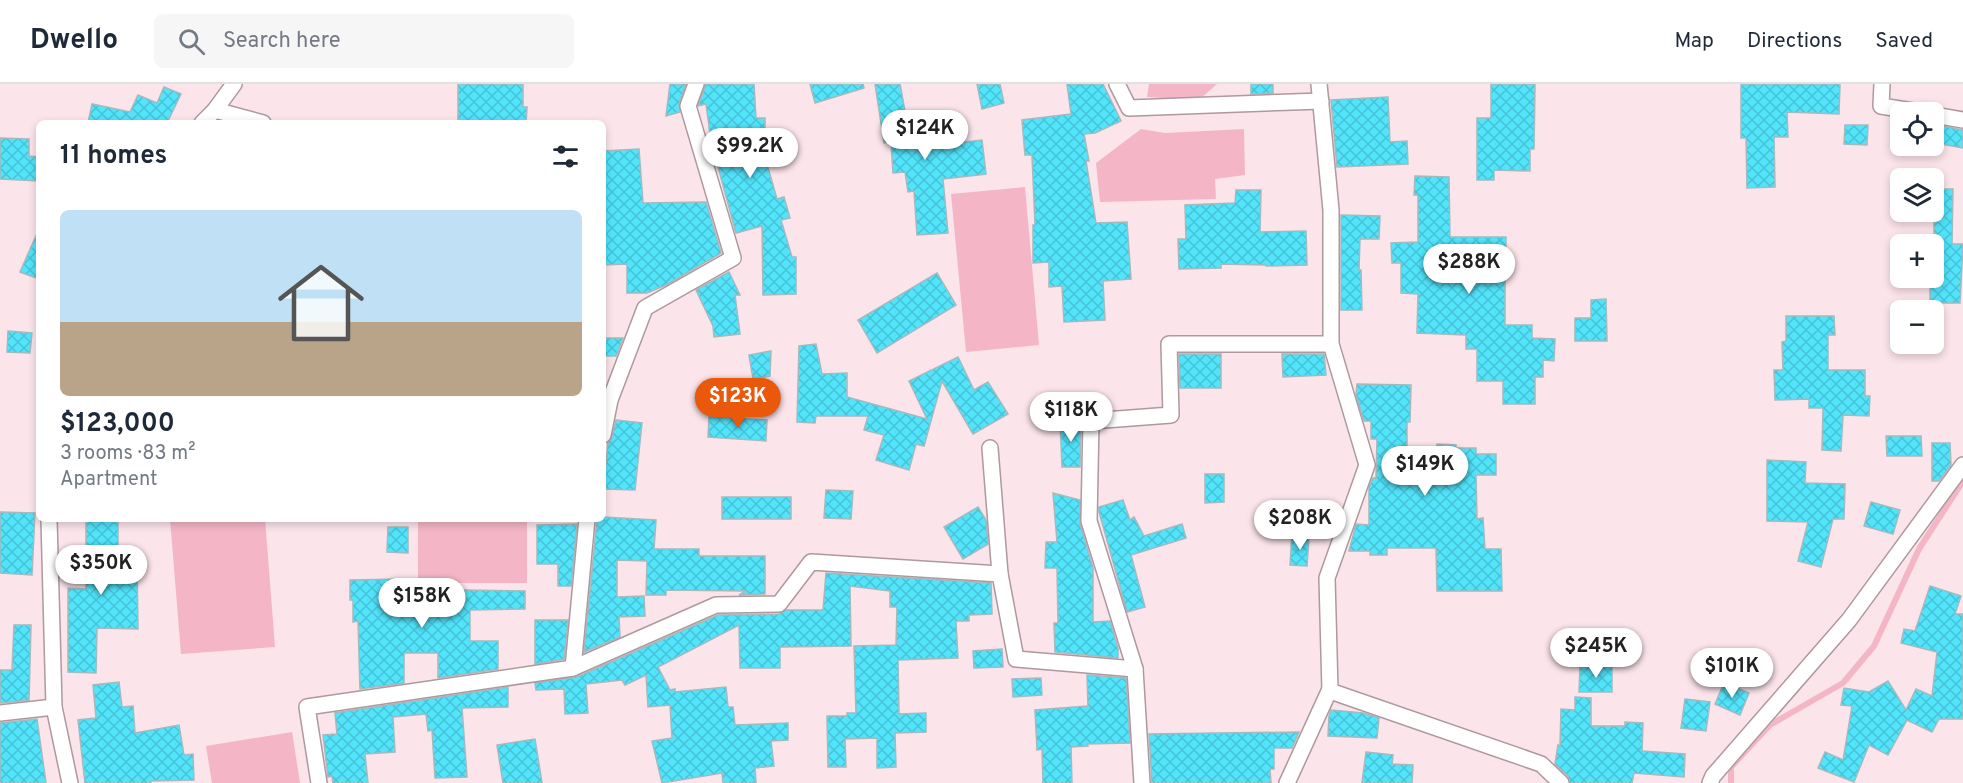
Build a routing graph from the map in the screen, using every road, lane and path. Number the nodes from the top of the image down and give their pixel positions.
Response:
1 (234, 84) edge
2 (696, 84) edge
3 (1117, 84) edge
4 (1319, 84) edge
5 (1882, 84) edge
6 (1321, 101) junction
7 (1890, 107) edge
8 (215, 110) junction
9 (1944, 117) edge
10 (205, 120) edge
11 (252, 120) edge
12 (1963, 120) edge
13 (1331, 344) junction
14 (606, 420) edge
15 (990, 448) dead end
16 (1963, 465) edge
17 (49, 522) edge
18 (587, 522) edge
19 (1000, 574) junction
20 (573, 668) junction
21 (1135, 669) junction
22 (1330, 689) junction
23 (54, 707) junction
24 (0, 713) edge
25 (70, 783) edge
26 (319, 783) edge
27 (1142, 783) edge
28 (1287, 783) edge
29 (1561, 783) edge
30 (1710, 783) edge

1 - 8 street
2 - 14 street
3 - 6 street
4 - 6 street
5 - 7 street
6 - 13 street
8 - 10 street
8 - 11 street
9 - 12 street
13 - 21 street
13 - 22 street
15 - 19 street
16 - 30 street
17 - 23 street
18 - 20 street
19 - 20 street
19 - 21 street
20 - 26 street
21 - 27 street
22 - 28 street
22 - 29 street
23 - 24 street
23 - 25 street

